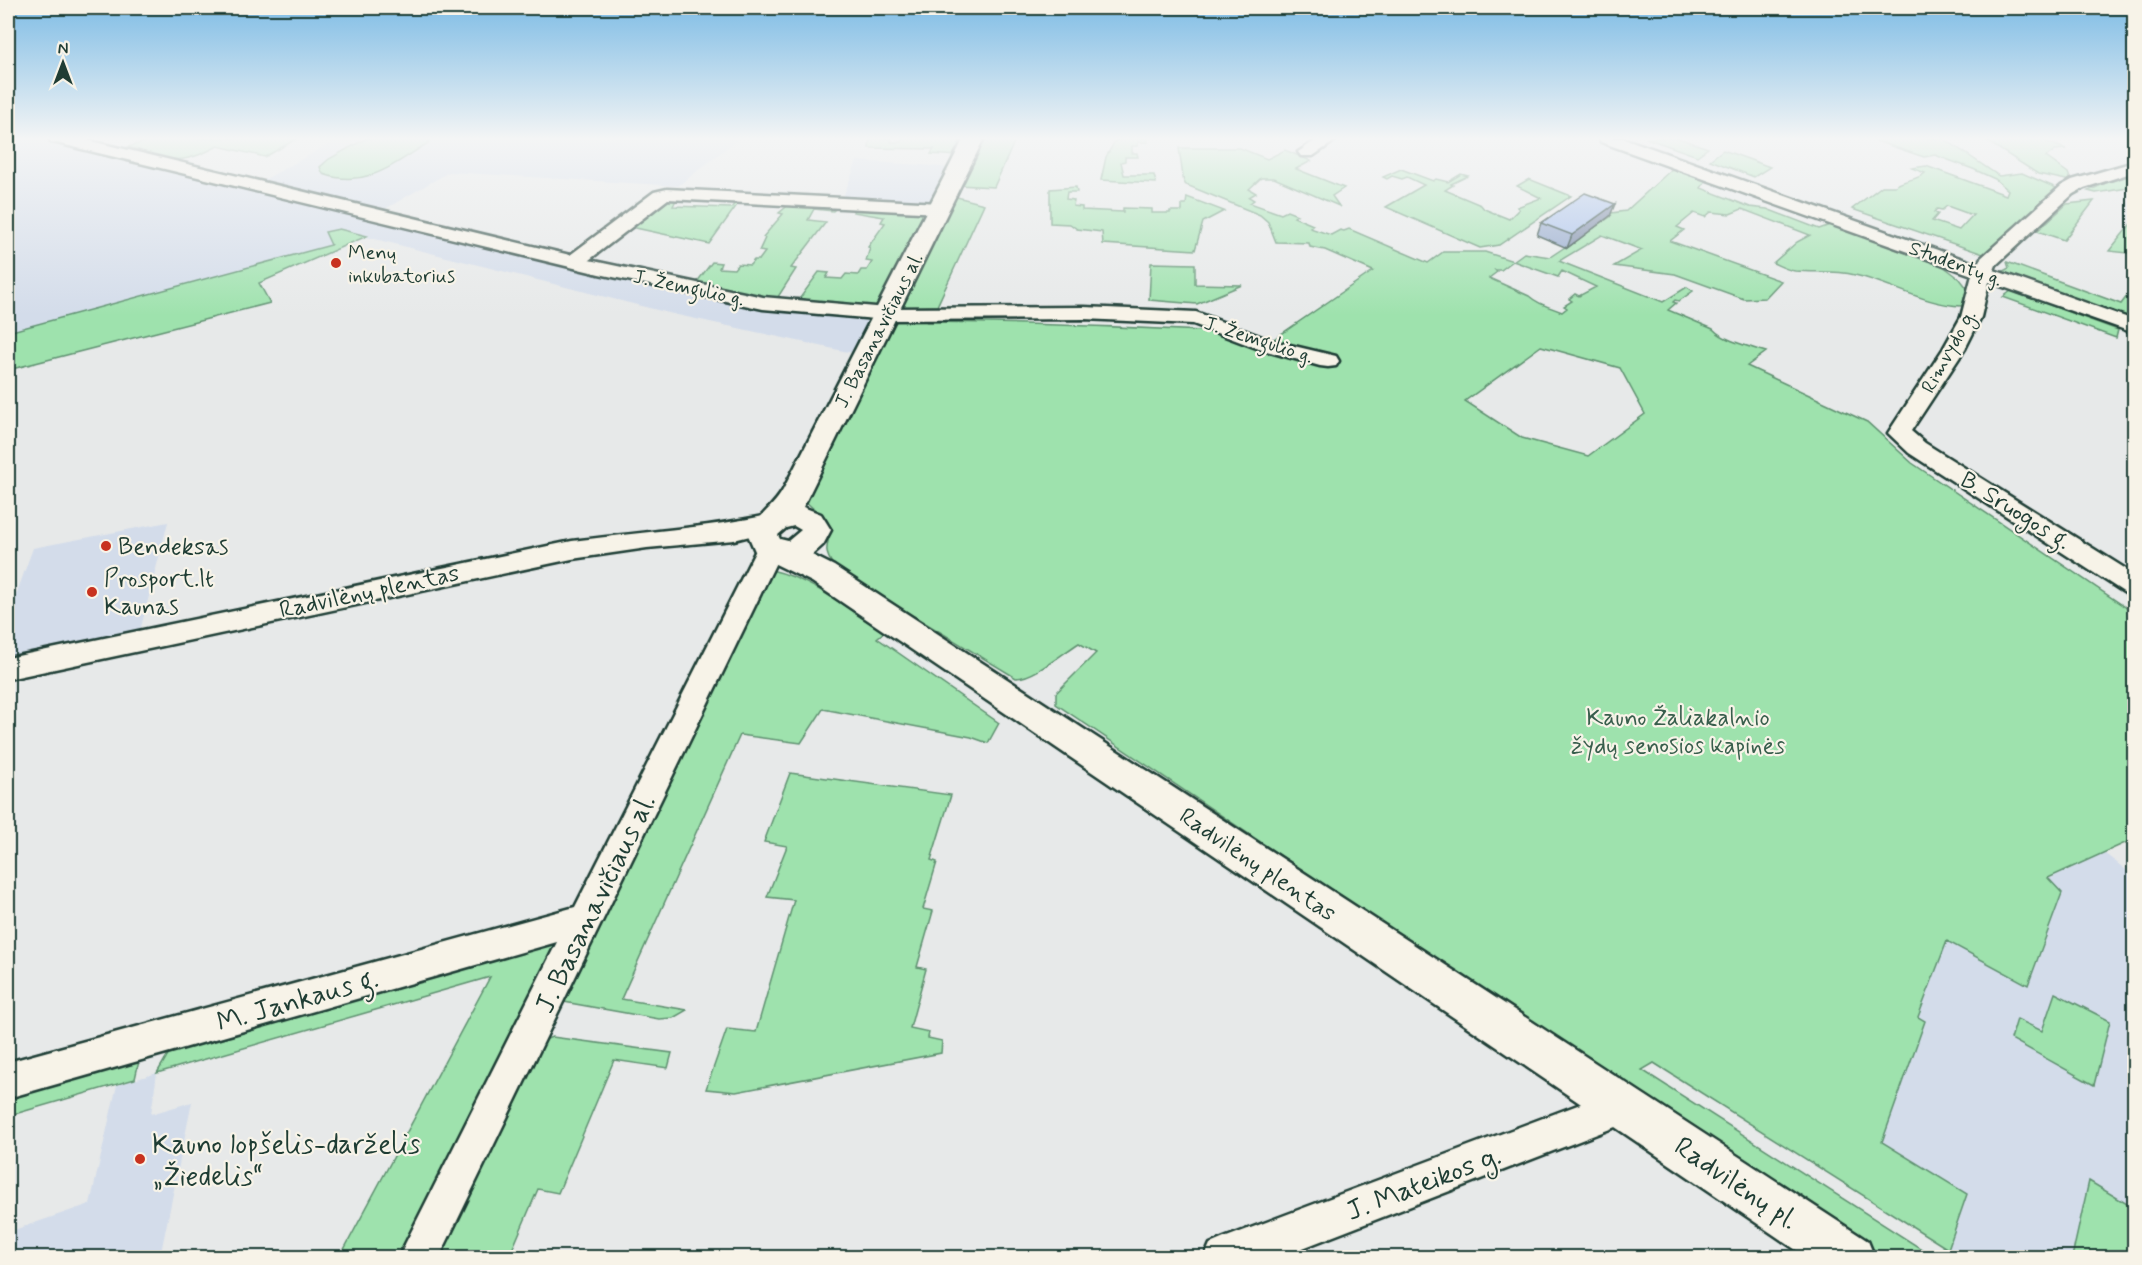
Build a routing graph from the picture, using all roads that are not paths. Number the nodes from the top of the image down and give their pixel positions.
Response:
1 (303, 197) edge
2 (659, 197) edge
3 (726, 197) edge
4 (945, 197) edge
5 (1771, 197) edge
6 (2059, 197) edge
7 (940, 208) junction
8 (574, 262) junction
9 (1983, 273) junction
10 (886, 314) junction
11 (2134, 327) edge
12 (1328, 361) dead end
13 (1899, 433) joint
14 (798, 490) junction
15 (811, 528) junction
16 (773, 536) junction
17 (823, 574) junction
18 (2134, 586) edge
19 (8, 669) edge
20 (586, 919) junction
21 (8, 1080) edge
22 (1623, 1106) junction
23 (418, 1257) edge
24 (1224, 1257) edge
25 (1851, 1257) edge

1 - 8 street, J. Žemgulio g.
2 - 8 street
3 - 7 street
4 - 7 street, J. Basanavičiaus al.
5 - 9 street, Studentų g.
6 - 9 street, Rimvydo g.
7 - 10 street, J. Basanavičiaus al.
8 - 10 street, J. Žemgulio g.
9 - 11 street, Studentų g.
9 - 13 street, Rimvydo g.
10 - 12 street, J. Žemgulio g.
10 - 14 street, J. Basanavičiaus al.
13 - 18 street, B. Sruogos g.
14 - 15 street
14 - 16 street, J. Basanavičiaus al.
15 - 16 street
15 - 17 street
16 - 17 street
16 - 19 street, Radvilėnų plentas
16 - 20 street, J. Basanavičiaus al.
17 - 22 street, Radvilėnų plentas
20 - 21 street, M. Jankaus g.
20 - 23 street, J. Basanavičiaus al.
22 - 24 street, J. Mateikos g.
22 - 25 street, Radvilėnų pl.

